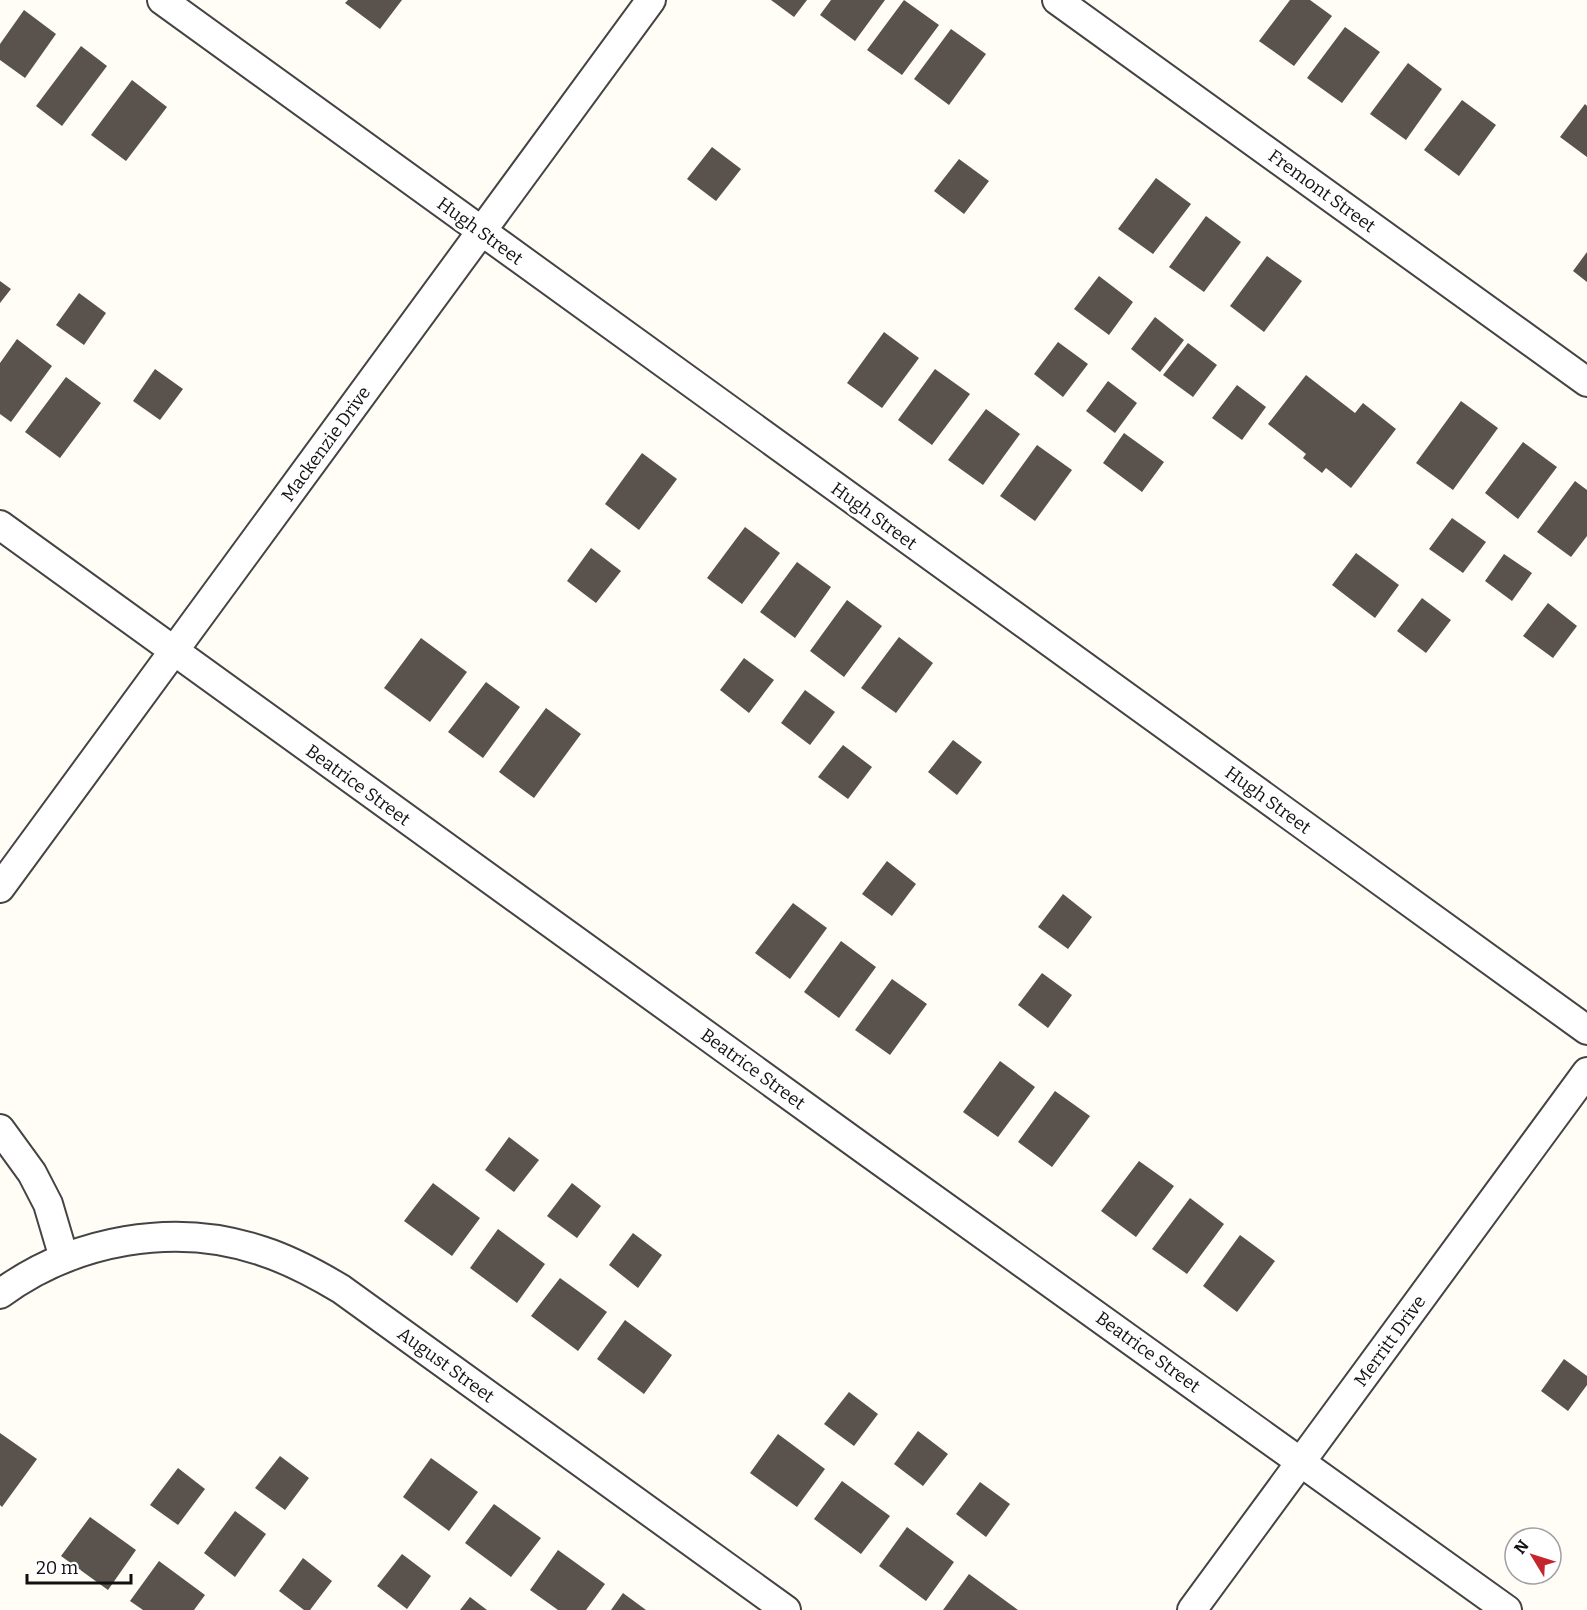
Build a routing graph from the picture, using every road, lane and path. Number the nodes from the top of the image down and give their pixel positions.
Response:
1 (162, 0) edge
2 (651, 0) edge
3 (1057, 0) edge
4 (481, 232) junction
5 (1587, 382) edge
6 (0, 525) edge
7 (173, 651) junction
8 (0, 888) edge
9 (1587, 1030) edge
10 (1587, 1071) edge
11 (0, 1129) edge
12 (64, 1258) junction
13 (0, 1294) edge
14 (1301, 1461) junction
15 (786, 1610) edge
16 (1192, 1610) edge
17 (1507, 1610) edge

1 - 4 street, Hugh Street
2 - 4 street, Mackenzie Drive
3 - 5 street, Fremont Street
4 - 7 street, Mackenzie Drive
4 - 9 street, Hugh Street
6 - 7 street, Beatrice Street
7 - 8 street, Mackenzie Drive
7 - 14 street, Beatrice Street
10 - 14 street, Merritt Drive
11 - 12 street
12 - 13 street, August Street
12 - 15 street, August Street
14 - 16 street, Merritt Drive
14 - 17 street, Beatrice Street

